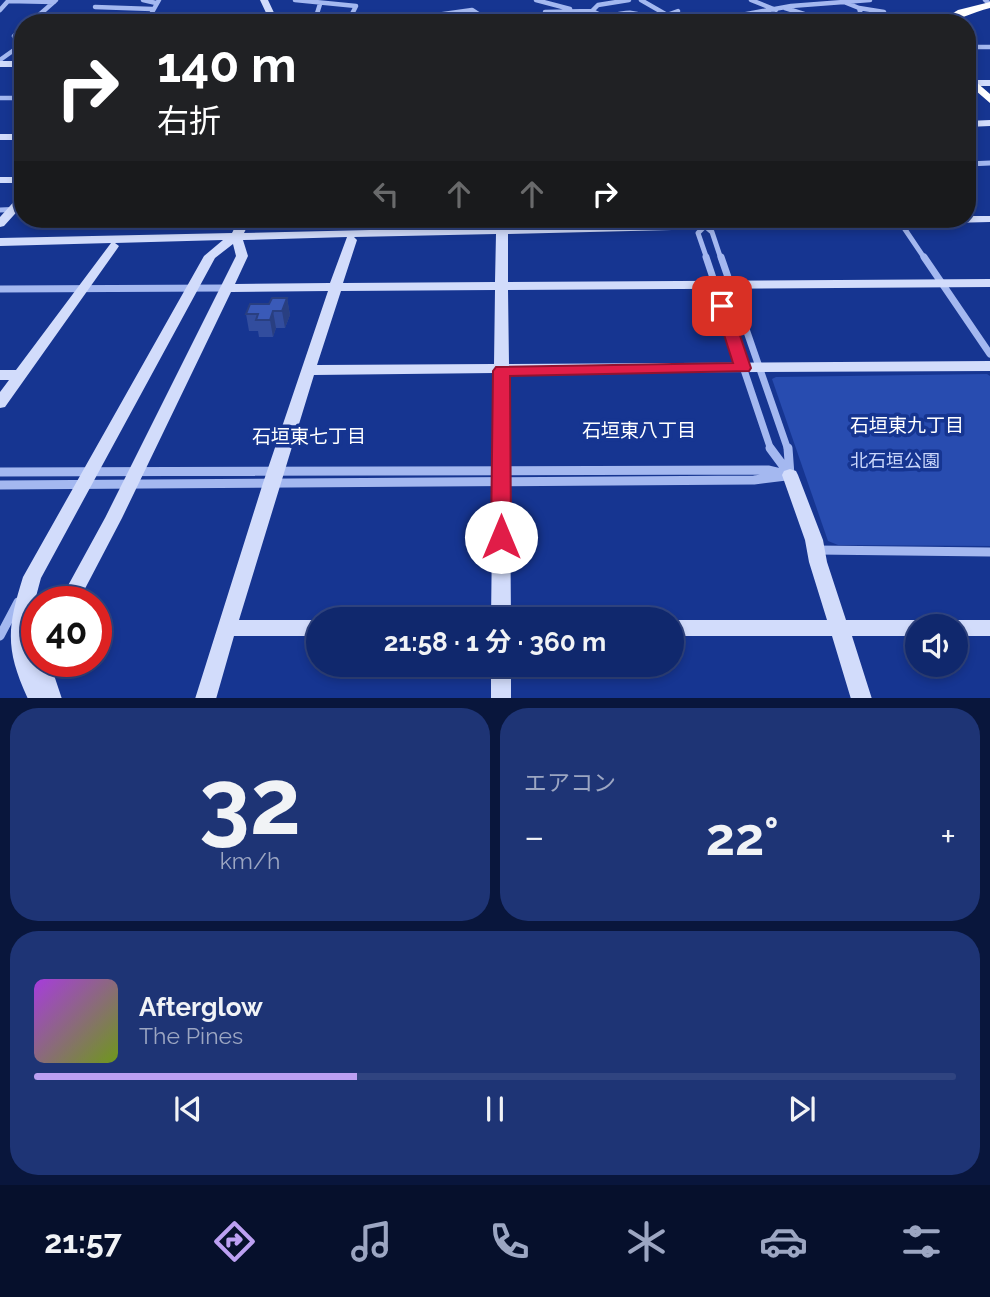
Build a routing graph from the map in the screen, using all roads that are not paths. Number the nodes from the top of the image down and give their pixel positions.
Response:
1 (143, 0) edge
2 (295, 0) edge
3 (536, 0) edge
4 (629, 0) edge
5 (641, 0) edge
6 (751, 0) edge
7 (870, 0) edge
8 (985, 0) edge
9 (9, 1) edge
10 (55, 1) edge
11 (158, 1) edge
12 (844, 2) junction
13 (320, 4) junction
14 (990, 5) edge
15 (95, 7) dead end
16 (785, 8) junction
17 (859, 8) junction
18 (152, 9) junction
19 (0, 10) edge
20 (777, 10) junction
21 (577, 11) junction
22 (592, 11) junction
23 (678, 11) dead end
24 (545, 12) dead end
25 (884, 12) dead end
26 (40, 14) edge
27 (150, 14) edge
28 (317, 14) edge
29 (352, 14) edge
30 (444, 14) edge
31 (478, 14) edge
32 (598, 14) edge
33 (619, 14) edge
34 (646, 14) edge
35 (665, 14) edge
36 (670, 14) edge
37 (753, 14) edge
38 (804, 14) edge
39 (861, 14) edge
40 (966, 14) edge
41 (14, 51) edge
42 (0, 62) edge
43 (979, 84) edge
44 (990, 100) edge
45 (14, 212) edge
46 (0, 224) edge
47 (240, 228) edge
48 (603, 228) edge
49 (704, 228) edge
50 (704, 228) edge
51 (904, 228) edge
52 (502, 229) edge
53 (351, 240) junction
54 (234, 241) junction
55 (0, 242) edge
56 (113, 246) junction
57 (0, 248) edge
58 (990, 283) edge
59 (942, 284) junction
60 (716, 285) junction
61 (730, 285) junction
62 (502, 286) junction
63 (335, 287) junction
64 (192, 288) junction
65 (225, 288) junction
66 (0, 289) edge
67 (82, 289) junction
68 (990, 355) edge
69 (990, 366) edge
70 (743, 368) junction
71 (759, 368) junction
72 (307, 370) junction
73 (501, 371) junction
74 (0, 375) edge
75 (21, 375) junction
76 (0, 403) edge
77 (0, 472) edge
78 (501, 475) junction
79 (790, 475) junction
80 (273, 477) junction
81 (88, 478) junction
82 (132, 478) junction
83 (0, 485) edge
84 (816, 550) junction
85 (990, 552) edge
86 (32, 577) junction
87 (76, 586) edge
88 (501, 607) edge
89 (227, 628) junction
90 (306, 628) edge
91 (684, 628) edge
92 (839, 628) junction
93 (905, 628) edge
94 (968, 628) edge
95 (990, 628) edge
96 (0, 636) edge
97 (45, 677) edge
98 (501, 677) edge
99 (39, 698) edge
100 (52, 698) edge
101 (205, 698) edge
102 (501, 698) edge
103 (862, 698) edge

1 - 11 street
2 - 13 street
3 - 21 street
4 - 22 street
5 - 35 street
6 - 20 street
7 - 12 street
8 - 14 street
9 - 10 street
9 - 19 street
10 - 26 street
11 - 18 street
12 - 16 street
12 - 17 street
13 - 28 street
13 - 29 street
14 - 40 highway
15 - 18 street
16 - 20 street
16 - 38 street
17 - 25 street
17 - 39 street
18 - 27 street
20 - 37 street
21 - 22 street
21 - 24 street
22 - 32 street
23 - 36 street
30 - 31 street
33 - 34 street
41 - 42 street
43 - 44 highway
45 - 46 street
47 - 54 street
48 - 52 street
49 - 60 street
50 - 61 street
51 - 59 street
52 - 53 street
52 - 54 street
52 - 62 street
53 - 54 street
53 - 63 street
54 - 55 street
54 - 56 street
54 - 64 street
54 - 65 street
56 - 57 street
56 - 67 street
58 - 59 street
59 - 61 street
59 - 68 street
60 - 61 street
60 - 62 street
60 - 70 street
61 - 71 street
62 - 63 street
62 - 73 street
63 - 65 street
63 - 72 street
64 - 65 street
64 - 67 street
64 - 81 street
65 - 82 street
66 - 67 street
67 - 75 street
69 - 71 street
70 - 71 street
70 - 73 street
70 - 79 street
71 - 79 street
72 - 73 street
72 - 80 street
73 - 78 street
74 - 75 street
75 - 76 street
77 - 81 street
78 - 79 street
78 - 80 street
78 - 88 street
79 - 84 street
80 - 82 street
80 - 89 street
81 - 82 street
81 - 82 street
81 - 83 street
81 - 86 street
82 - 87 street
84 - 85 street
84 - 92 street
86 - 96 street
86 - 99 street
89 - 90 street
89 - 101 street
91 - 92 street
92 - 93 street
92 - 103 street
94 - 95 street
97 - 100 street
98 - 102 street

